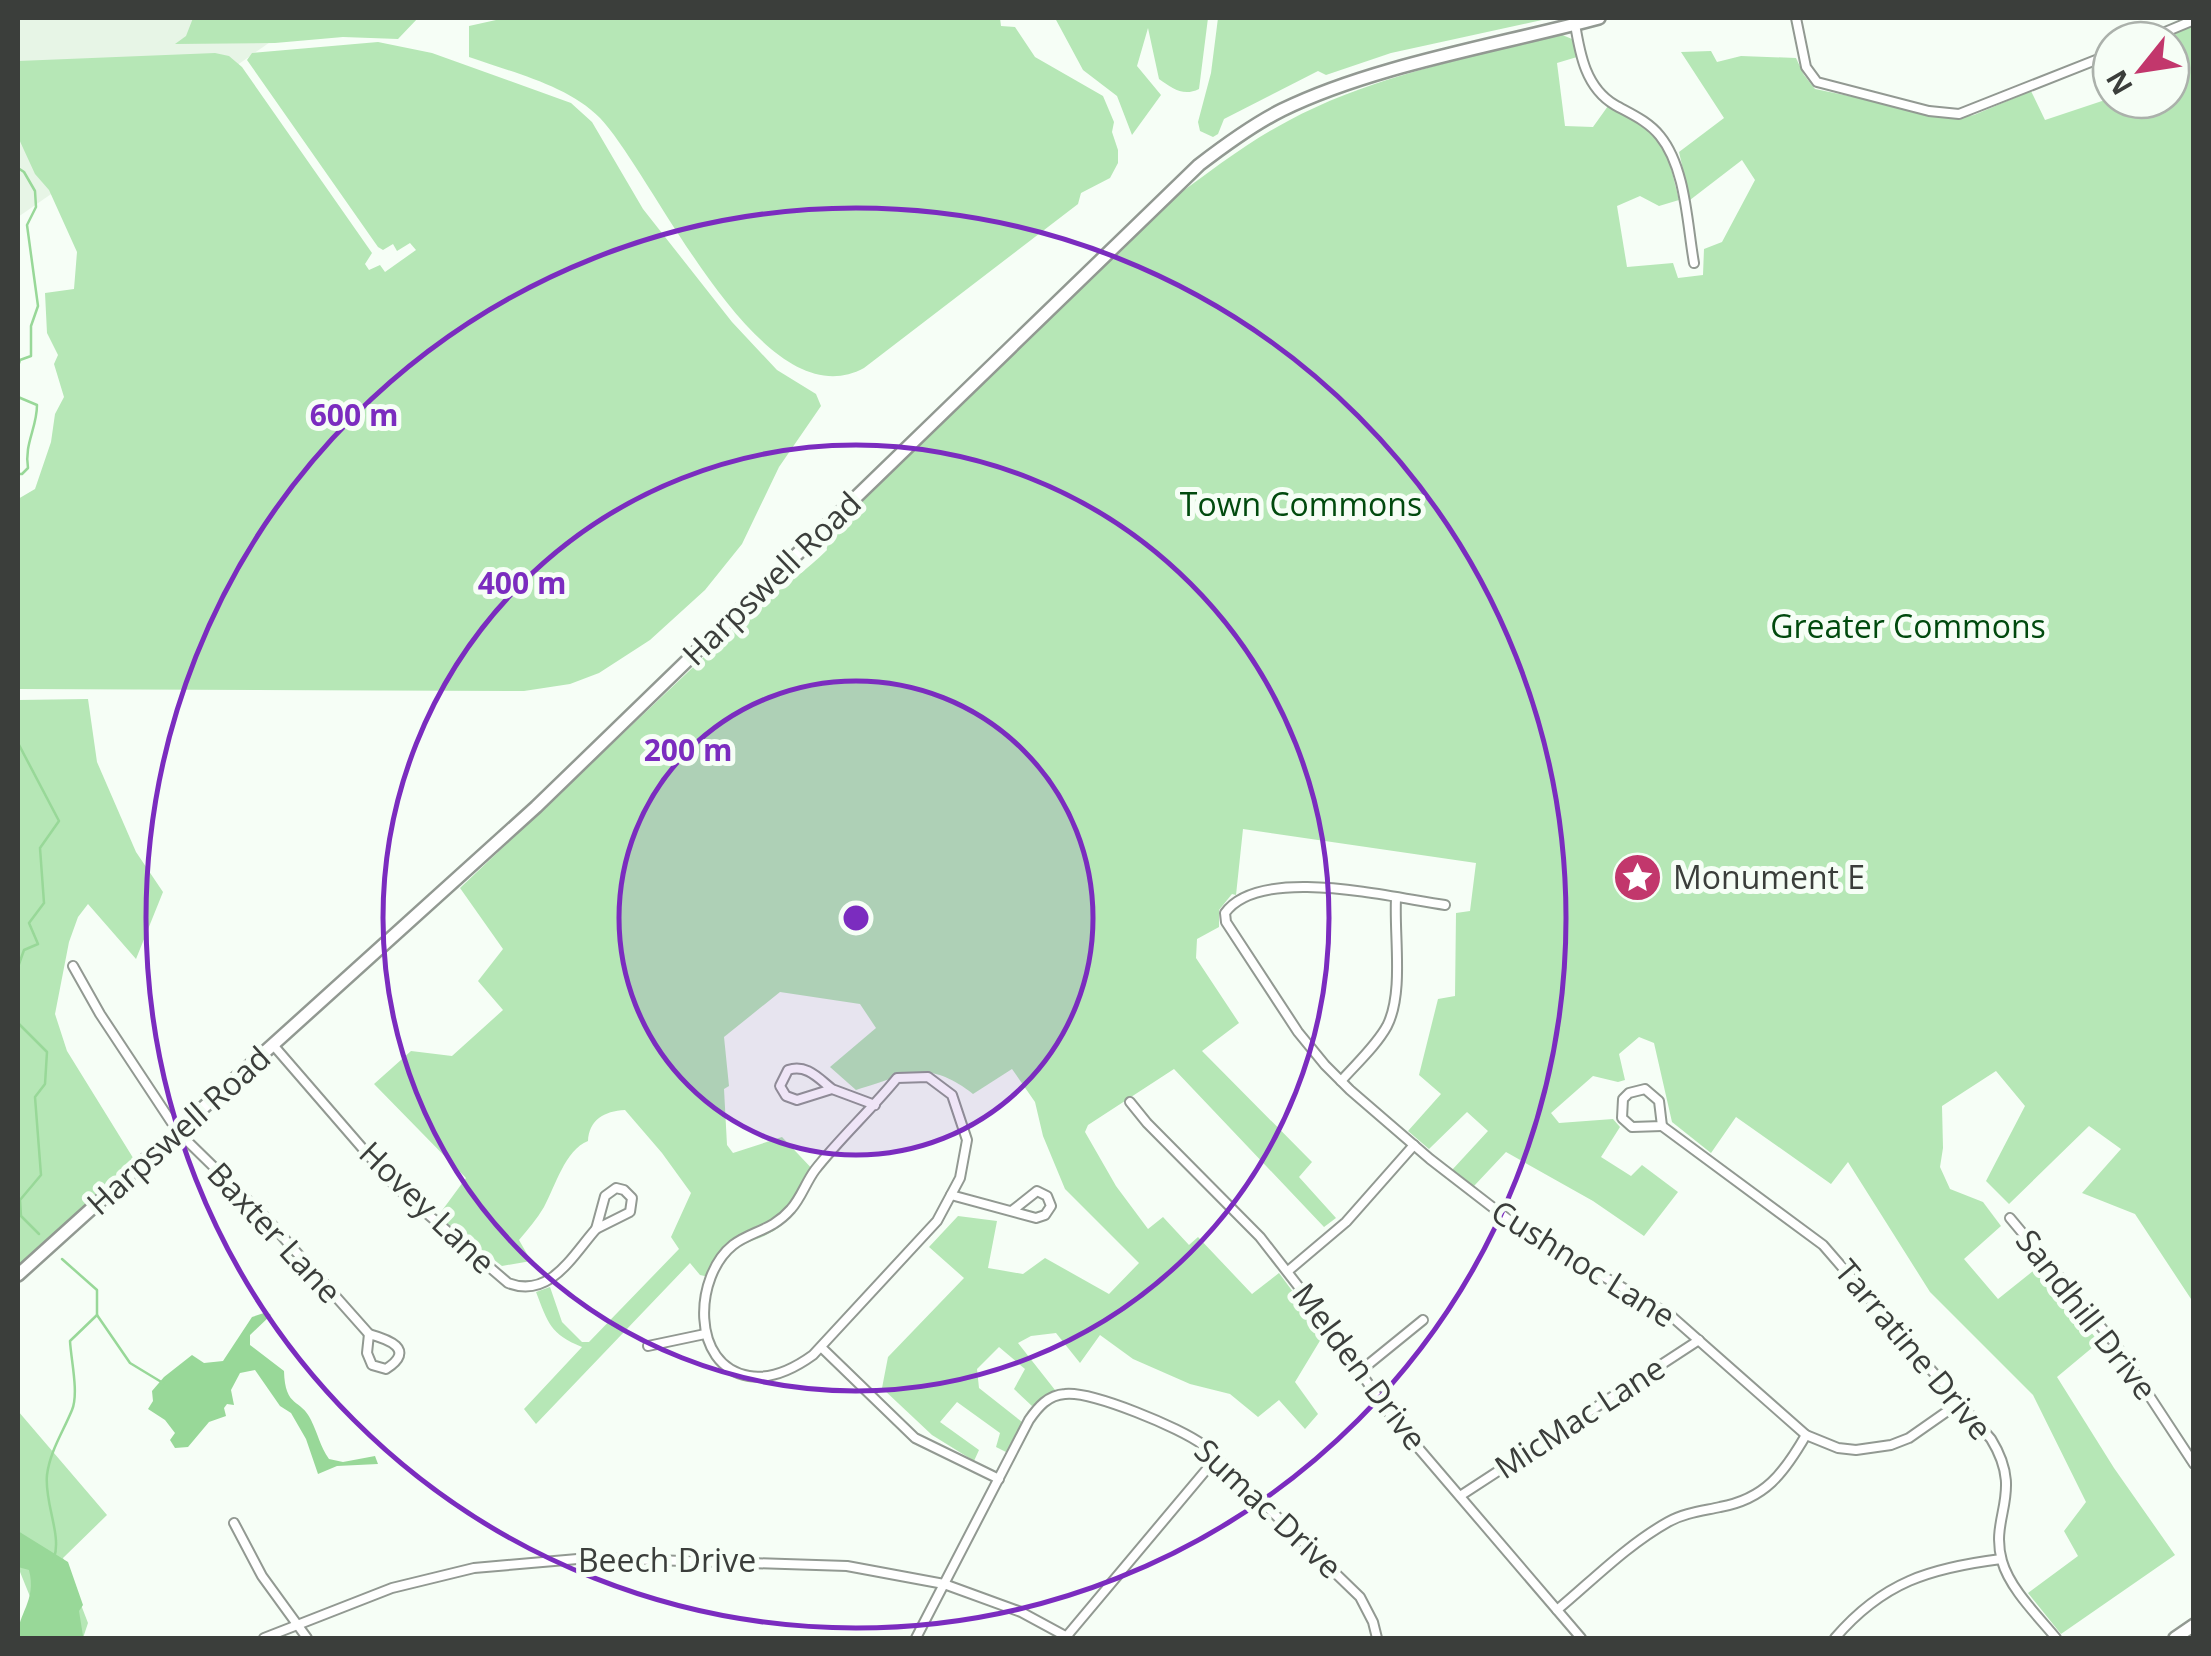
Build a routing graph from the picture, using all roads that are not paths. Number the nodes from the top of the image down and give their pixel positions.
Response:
1 (1600, 18) edge
2 (1796, 18) edge
3 (1576, 24) junction
4 (2091, 62) edge
5 (1694, 263) dead end
6 (1396, 899) junction
7 (1445, 906) dead end
8 (74, 966) dead end
9 (274, 1046) junction
10 (1341, 1082) junction
11 (832, 1089) junction
12 (1130, 1102) dead end
13 (875, 1106) junction
14 (1662, 1126) junction
15 (178, 1132) junction
16 (1414, 1145) junction
17 (951, 1195) junction
18 (1013, 1210) junction
19 (2010, 1218) dead end
20 (596, 1229) junction
21 (1288, 1270) junction
22 (18, 1275) edge
23 (1423, 1320) dead end
24 (369, 1334) junction
25 (705, 1334) junction
26 (1700, 1340) junction
27 (648, 1346) dead end
28 (822, 1348) junction
29 (1359, 1372) junction
30 (1959, 1402) junction
31 (1806, 1436) junction
32 (1217, 1457) junction
33 (2194, 1464) edge
34 (998, 1479) junction
35 (1460, 1496) junction
36 (234, 1523) dead end
37 (2001, 1559) junction
38 (944, 1584) junction
39 (1557, 1610) junction
40 (296, 1624) junction
41 (2194, 1625) edge
42 (264, 1638) edge
43 (307, 1638) edge
44 (916, 1638) edge
45 (1067, 1638) edge
46 (1377, 1638) edge
47 (1581, 1638) edge
48 (1835, 1638) edge
49 (2056, 1638) edge
50 (2175, 1638) edge

1 - 3 main road, Harpswell Road
2 - 4 street
3 - 5 street
3 - 9 main road, Harpswell Road
6 - 7 street
6 - 10 street
6 - 10 street, Cushnoc Lane
8 - 15 street, Baxter Lane
9 - 15 main road, Harpswell Road
9 - 20 street, Hovey Lane
10 - 16 street, Cushnoc Lane
11 - 11 street
11 - 13 street
12 - 21 street, Melden Drive
13 - 17 street
13 - 25 street
14 - 14 street, Tarratine Drive
14 - 30 street, Tarratine Drive
15 - 22 main road, Harpswell Road
15 - 24 street, Baxter Lane
16 - 21 street
16 - 26 street, Cushnoc Lane
17 - 18 street
17 - 28 street
18 - 18 street
19 - 33 street, Sandhill Drive
20 - 20 street, Hovey Lane
21 - 29 street, Melden Drive
23 - 29 street
24 - 24 street, Baxter Lane
25 - 27 street
25 - 28 street
26 - 31 street, Cushnoc Lane
26 - 35 street, MicMac Lane
28 - 34 street
29 - 35 street, Melden Drive
30 - 31 street, Cushnoc Lane
30 - 37 street, Tarratine Drive
31 - 39 street
32 - 34 street, Sumac Drive
32 - 45 street
32 - 46 street, Sumac Drive
34 - 38 street, Sumac Drive
35 - 39 street, Melden Drive
36 - 40 street
37 - 48 street
37 - 49 street
38 - 40 street, Beech Drive
38 - 44 street, Sumac Drive
38 - 45 street, Beech Drive
39 - 47 street, Melden Drive
40 - 42 street, Beech Drive
40 - 43 street
41 - 50 main road

